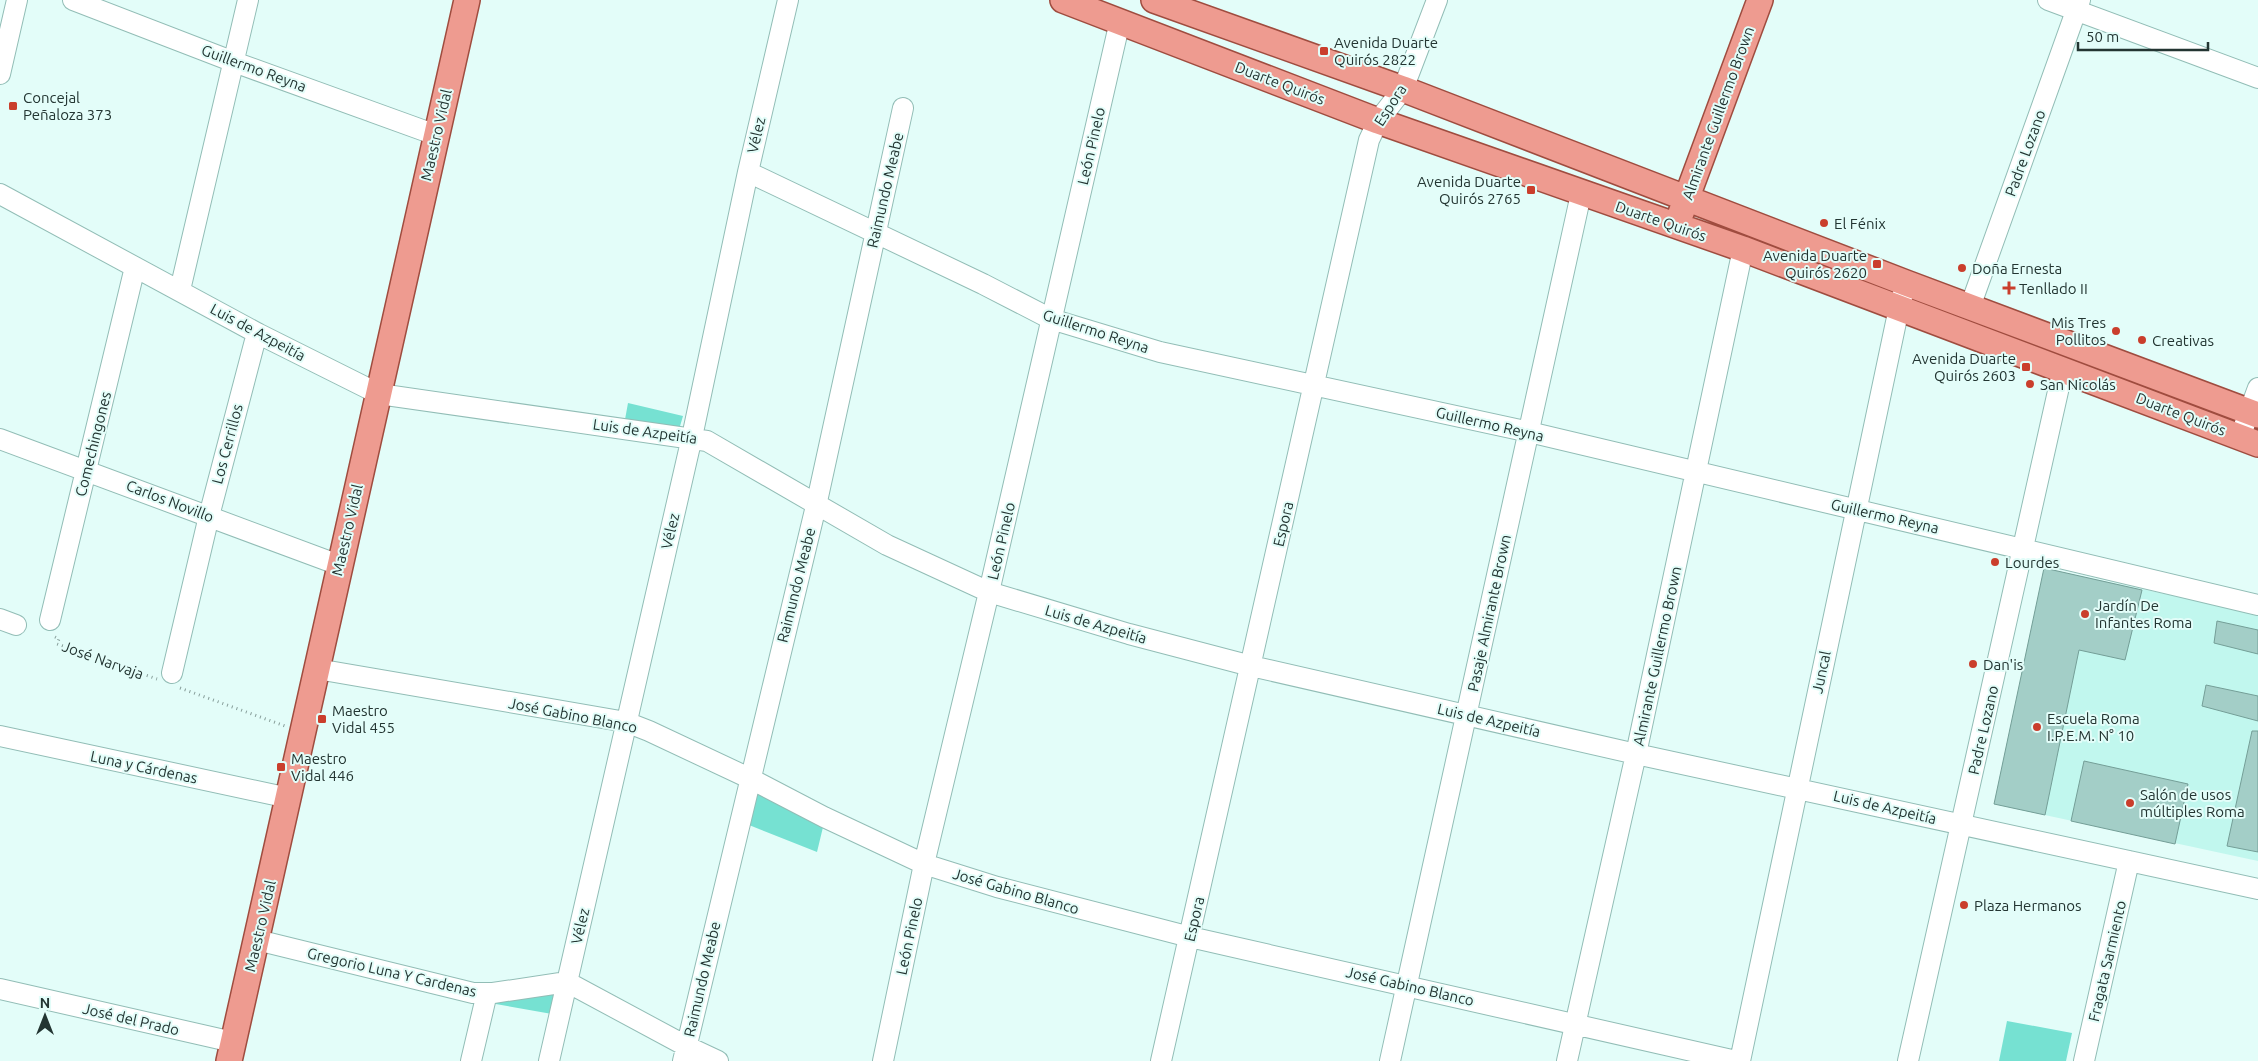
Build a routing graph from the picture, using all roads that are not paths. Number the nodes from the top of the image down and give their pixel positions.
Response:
1 (17, 0) edge
2 (73, 0) edge
3 (248, 0) edge
4 (466, 0) edge
5 (788, 0) edge
6 (1063, 0) edge
7 (1154, 0) edge
8 (1437, 0) edge
9 (1760, 0) edge
10 (2048, 0) edge
11 (2078, 5) edge
12 (1120, 21) junction
13 (234, 62) junction
14 (0, 74) edge
15 (2258, 78) edge
16 (1403, 89) junction
17 (903, 108) dead end
18 (1378, 121) junction
19 (436, 134) junction
20 (748, 172) junction
21 (0, 194) edge
22 (1581, 194) junction
23 (1687, 199) junction
24 (1676, 226) junction
25 (875, 234) junction
26 (1743, 249) junction
27 (135, 267) junction
28 (1906, 283) junction
29 (180, 290) junction
30 (1970, 307) junction
31 (1898, 308) junction
32 (1051, 319) junction
33 (257, 333) junction
34 (2063, 369) junction
35 (1315, 385) junction
36 (2258, 388) edge
37 (379, 394) junction
38 (2254, 413) edge
39 (1529, 432) junction
40 (692, 437) junction
41 (0, 439) edge
42 (2249, 440) edge
43 (87, 470) junction
44 (1696, 472) junction
45 (816, 506) junction
46 (1858, 509) junction
47 (209, 516) junction
48 (2024, 548) junction
49 (339, 565) junction
50 (989, 592) junction
51 (2258, 604) edge
52 (50, 628) road end
53 (1251, 666) junction
54 (317, 668) junction
55 (164, 676) road end
56 (1466, 715) junction
57 (626, 722) junction
58 (0, 736) edge
59 (1636, 754) junction
60 (750, 778) junction
61 (1796, 787) junction
62 (288, 798) junction
63 (1961, 824) junction
64 (2129, 861) junction
65 (924, 864) junction
66 (2258, 889) edge
67 (1190, 936) junction
68 (257, 940) junction
69 (567, 982) junction
70 (1407, 986) junction
71 (0, 989) edge
72 (487, 993) junction
73 (1575, 1023) junction
74 (231, 1052) edge
75 (684, 1054) edge
76 (471, 1061) edge
77 (549, 1061) edge
78 (718, 1061) edge
79 (883, 1061) edge
80 (1161, 1061) edge
81 (1390, 1061) edge
82 (1566, 1061) edge
83 (1738, 1061) edge
84 (1908, 1061) edge
85 (2084, 1061) edge

1 - 14 street
2 - 13 street, Guillermo Reyna
3 - 13 street
4 - 19 main road, Maestro Vidal
5 - 20 street, Vélez
6 - 12 main road, Duarte Quirós
7 - 16 main road, Duarte Quirós
8 - 16 street, Espora
9 - 23 main road, Almirante Guillermo Brown
10 - 11 street
11 - 15 street
11 - 30 street, Padre Lozano
12 - 18 main road, Duarte Quirós
12 - 32 street, León Pinelo
13 - 19 street, Guillermo Reyna
13 - 29 street
16 - 18 street, Espora
16 - 23 main road, Duarte Quirós
17 - 25 street, Raimundo Meabe
18 - 22 main road, Duarte Quirós
18 - 35 street, Espora
19 - 37 main road, Maestro Vidal
20 - 25 street, Guillermo Reyna
20 - 40 street, Vélez
21 - 27 street, Luis de Azpeitía
22 - 24 main road, Duarte Quirós
22 - 39 street, Pasaje Almirante Brown
23 - 24 main road, Almirante Guillermo Brown
23 - 28 main road, Duarte Quirós
24 - 26 main road, Duarte Quirós
25 - 32 street, Guillermo Reyna
25 - 45 street, Raimundo Meabe
26 - 31 main road, Duarte Quirós
26 - 44 street, Almirante Guillermo Brown
27 - 29 street, Luis de Azpeitía
27 - 43 street, Comechingones
28 - 30 main road, Duarte Quirós
28 - 31 street, Juncal
29 - 33 street, Luis de Azpeitía
30 - 38 main road, Duarte Quirós
31 - 34 main road, Duarte Quirós
31 - 46 street, Juncal
32 - 35 street, Guillermo Reyna
32 - 50 street, León Pinelo
33 - 37 street, Luis de Azpeitía
33 - 47 street, Los Cerrillos
34 - 42 main road, Duarte Quirós
34 - 48 street, Padre Lozano
35 - 39 street, Guillermo Reyna
35 - 53 street, Espora
36 - 38 street
37 - 40 street, Luis de Azpeitía
37 - 49 main road, Maestro Vidal
38 - 42 street
39 - 44 street, Guillermo Reyna
39 - 56 street, Pasaje Almirante Brown
40 - 45 street, Luis de Azpeitía
40 - 57 street, Vélez
41 - 43 street, Carlos Novillo
43 - 47 street, Carlos Novillo
43 - 52 street, Comechingones
44 - 46 street, Guillermo Reyna
44 - 59 street, Almirante Guillermo Brown
45 - 50 street, Luis de Azpeitía
45 - 60 street, Raimundo Meabe
46 - 48 street, Guillermo Reyna
46 - 61 street, Juncal
47 - 49 street, Carlos Novillo
47 - 55 street, Los Cerrillos
48 - 51 street, Guillermo Reyna
48 - 63 street, Padre Lozano
49 - 54 main road, Maestro Vidal
50 - 53 street, Luis de Azpeitía
50 - 65 street, León Pinelo
53 - 56 street, Luis de Azpeitía
53 - 67 street, Espora
54 - 57 street, José Gabino Blanco
54 - 62 main road, Maestro Vidal
56 - 59 street, Luis de Azpeitía
56 - 70 street, Pasaje Almirante Brown
57 - 60 street, José Gabino Blanco
57 - 69 street, Vélez
58 - 62 street, Luna y Cárdenas
59 - 61 street, Luis de Azpeitía
59 - 73 street, Almirante Guillermo Brown
60 - 65 street, José Gabino Blanco
60 - 75 street, Raimundo Meabe
61 - 63 street, Luis de Azpeitía
61 - 83 street, Juncal
62 - 68 main road, Maestro Vidal
63 - 64 street, Luis de Azpeitía
63 - 84 street, Padre Lozano
64 - 66 street, Luis de Azpeitía
64 - 85 street, Fragata Sarmiento
65 - 67 street, José Gabino Blanco
65 - 79 street, León Pinelo
67 - 70 street, José Gabino Blanco
67 - 80 street, Espora
68 - 72 street, Gregorio Luna Y Cardenas
68 - 74 main road, Maestro Vidal
69 - 72 street, Gregorio Luna Y Cardenas
69 - 75 street
69 - 77 street, Vélez
70 - 73 street, José Gabino Blanco
70 - 81 street, Pasaje Almirante Brown
71 - 74 street, José del Prado
72 - 76 street
73 - 82 street, Almirante Guillermo Brown
73 - 83 street, José Gabino Blanco
75 - 78 street

